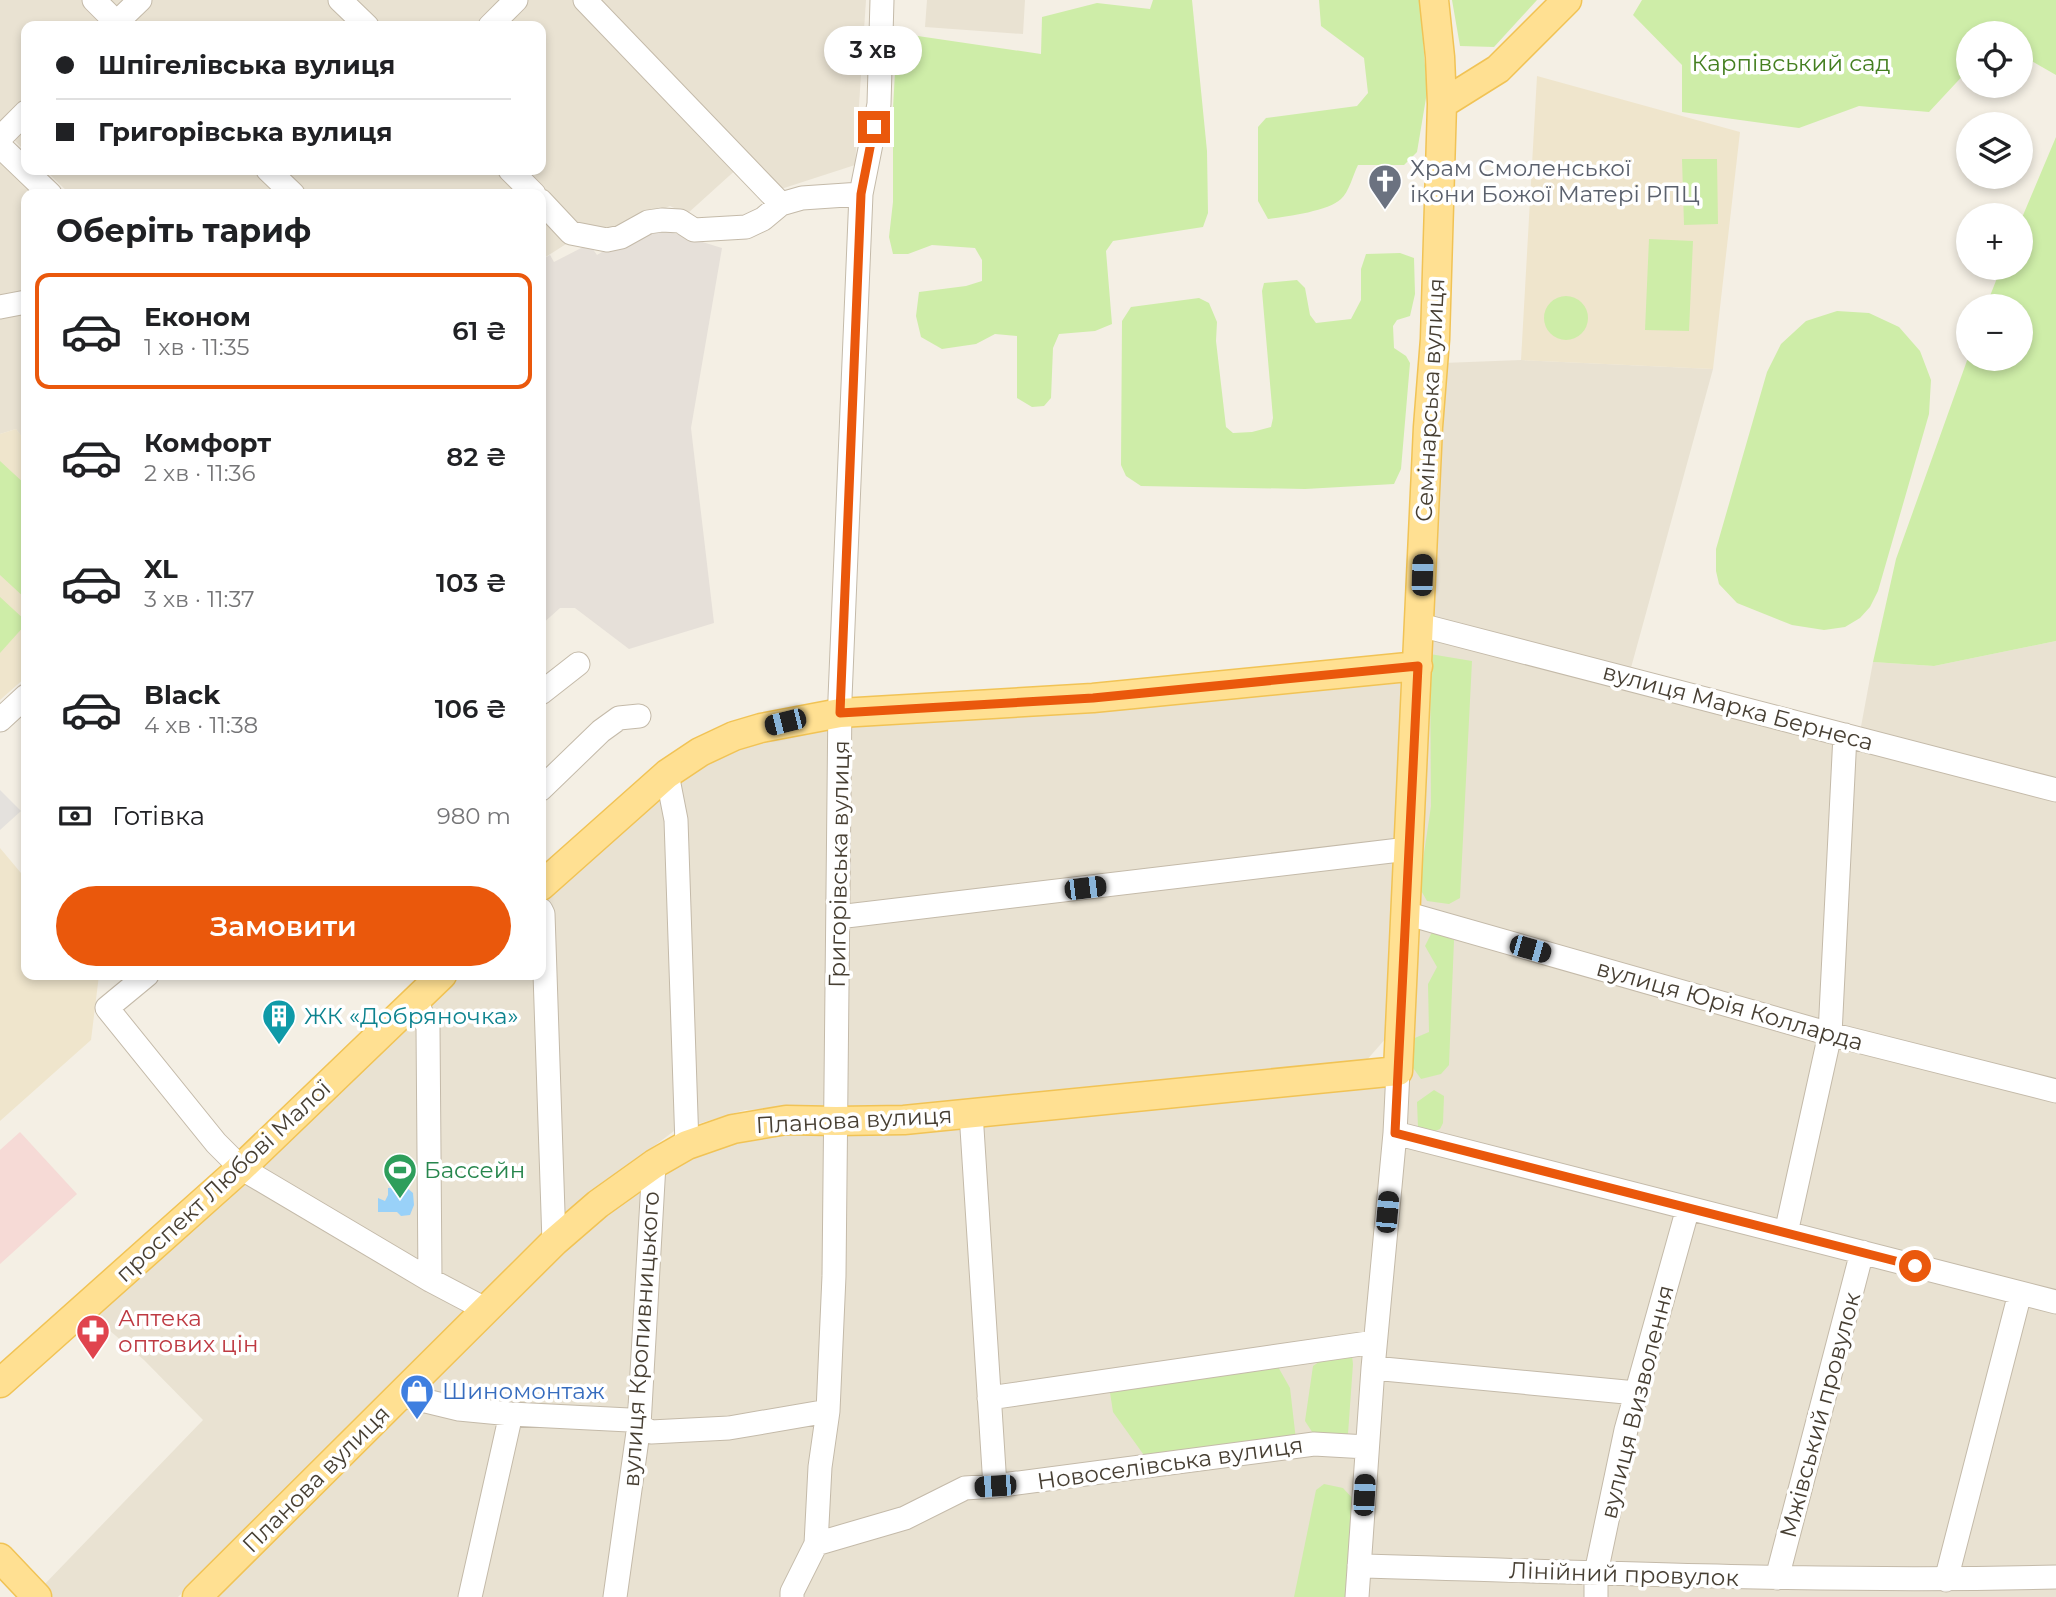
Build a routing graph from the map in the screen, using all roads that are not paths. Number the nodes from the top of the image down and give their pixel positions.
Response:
1 (94, 0) edge
2 (140, 0) edge
3 (340, 0) edge
4 (516, 0) edge
5 (882, 0) edge
6 (1434, 0) edge
7 (1567, 0) edge
8 (593, 2) edge
9 (112, 21) edge
10 (120, 21) edge
11 (362, 21) edge
12 (495, 21) edge
13 (1442, 104) junction
14 (21, 117) edge
15 (0, 138) edge
16 (0, 146) edge
17 (21, 166) edge
18 (30, 175) edge
19 (273, 175) edge
20 (515, 175) edge
21 (45, 189) edge
22 (288, 189) edge
23 (529, 189) edge
24 (861, 194) junction
25 (781, 204) junction
26 (546, 206) edge
27 (21, 303) edge
28 (0, 307) edge
29 (1420, 625) junction
30 (578, 664) dead end
31 (1418, 666) junction
32 (546, 689) edge
33 (21, 701) edge
34 (840, 713) junction
35 (639, 716) dead end
36 (0, 720) edge
37 (1845, 735) junction
38 (667, 774) junction
39 (546, 784) edge
40 (2056, 790) edge
41 (1408, 849) junction
42 (546, 882) edge
43 (1405, 913) junction
44 (838, 917) junction
45 (141, 980) edge
46 (436, 980) edge
47 (545, 980) edge
48 (415, 999) junction
49 (1830, 1034) junction
50 (1398, 1071) junction
51 (2056, 1091) edge
52 (971, 1113) junction
53 (836, 1121) junction
54 (1395, 1133) junction
55 (687, 1145) junction
56 (653, 1164) junction
57 (241, 1168) junction
58 (1688, 1208) junction
59 (1786, 1233) junction
60 (554, 1242) junction
61 (1862, 1252) junction
62 (430, 1280) junction
63 (2020, 1293) junction
64 (2056, 1302) edge
65 (485, 1309) junction
66 (1375, 1342) junction
67 (1373, 1368) junction
68 (0, 1383) edge
69 (1636, 1394) junction
70 (401, 1395) junction
71 (989, 1398) junction
72 (828, 1411) junction
73 (511, 1414) junction
74 (639, 1425) junction
75 (1367, 1447) junction
76 (995, 1486) junction
77 (816, 1544) junction
78 (0, 1558) edge
79 (1359, 1566) junction
80 (1596, 1573) junction
81 (2056, 1577) edge
82 (1777, 1578) junction
83 (1946, 1580) junction
84 (1725, 1586) edge
85 (37, 1597) edge
86 (197, 1597) edge
87 (470, 1597) edge
88 (615, 1597) edge
89 (792, 1597) edge
90 (1357, 1597) edge
91 (1596, 1597) edge

1 - 9 street
2 - 10 street
3 - 11 street
4 - 12 street
5 - 24 street, Григорівська вулиця
6 - 13 main road, Семінарська вулиця
7 - 13 main road
8 - 25 street
13 - 29 main road, Семінарська вулиця
14 - 15 street
16 - 17 street
18 - 21 street
19 - 22 street
20 - 23 street
24 - 25 street
24 - 34 street, Григорівська вулиця
25 - 26 street
27 - 28 street
29 - 31 main road, Семінарська вулиця
29 - 37 street, вулиця Марка Бернеса
30 - 32 street
31 - 34 main road
31 - 41 main road, Семінарська вулиця
33 - 36 street
34 - 38 main road
34 - 44 street, Григорівська вулиця
35 - 39 street
37 - 40 street, вулиця Марка Бернеса
37 - 49 street
38 - 42 main road
38 - 55 street
41 - 43 main road, Семінарська вулиця
41 - 44 street
43 - 49 street, вулиця Юрія Колларда
43 - 50 main road, Семінарська вулиця
44 - 53 street, Григорівська вулиця
45 - 57 street
46 - 48 main road, проспект Любові Малої
47 - 60 street
48 - 57 main road, проспект Любові Малої
48 - 62 street
49 - 51 street, вулиця Юрія Колларда
49 - 59 street
50 - 52 main road, Планова вулиця
50 - 54 street, Семінарська вулиця
52 - 53 main road, Планова вулиця
52 - 71 street
53 - 55 main road, Планова вулиця
53 - 72 street, Григорівська вулиця
54 - 58 street
54 - 66 street, Семінарська вулиця
55 - 56 main road, Планова вулиця
56 - 60 main road, Планова вулиця
56 - 74 street, вулиця Кропивницького
57 - 62 street
57 - 68 main road, проспект Любові Малої
58 - 59 street
58 - 69 street, вулиця Визволення
59 - 61 street
60 - 65 main road, Планова вулиця
61 - 63 street
61 - 82 street, Мжівський провулок
62 - 65 street
63 - 64 street
63 - 83 street
65 - 70 main road, Планова вулиця
66 - 67 street, Семінарська вулиця
66 - 71 street
67 - 69 street
67 - 75 street, Семінарська вулиця
69 - 80 street, вулиця Визволення
70 - 73 street
70 - 86 main road, Планова вулиця
71 - 76 street
72 - 74 street
72 - 77 street, Григорівська вулиця
73 - 74 street
73 - 87 street
74 - 88 street, вулиця Кропивницького
75 - 76 street, Новоселівська вулиця
75 - 79 street, Семінарська вулиця
76 - 77 street, Новоселівська вулиця
77 - 89 street, Григорівська вулиця
78 - 85 main road
79 - 80 street, Лінійний провулок
79 - 90 street, Семінарська вулиця
80 - 84 street, Лінійний провулок
80 - 91 street, вулиця Визволення
81 - 83 street, Лінійний провулок
82 - 83 street, Лінійний провулок
82 - 84 street, Лінійний провулок

